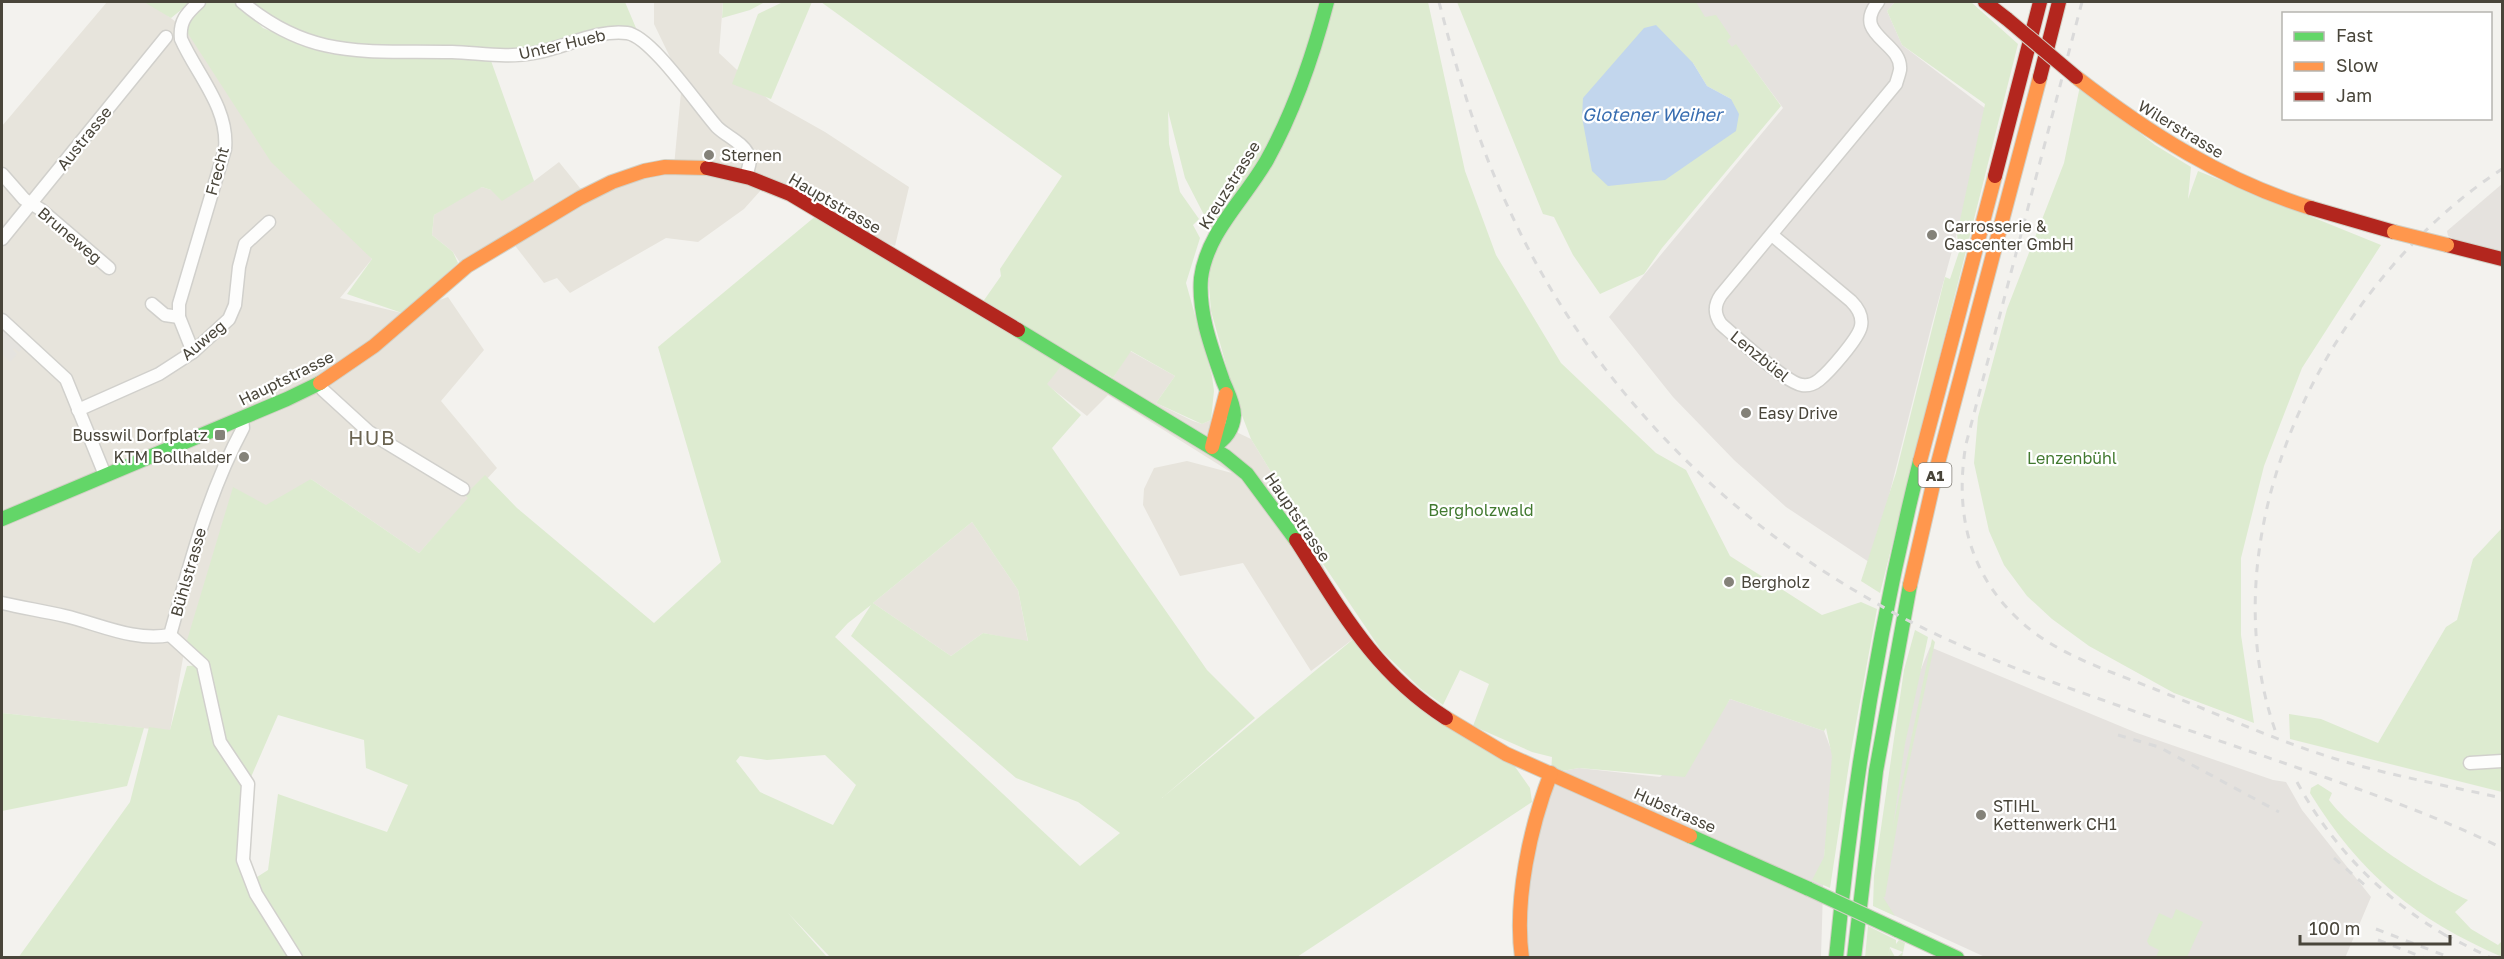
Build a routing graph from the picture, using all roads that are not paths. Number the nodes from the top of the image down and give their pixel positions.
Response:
1 (199, 2) edge
2 (242, 2) edge
3 (1327, 2) edge
4 (1878, 2) edge
5 (1985, 2) edge
6 (2040, 2) edge
7 (2059, 2) edge
8 (166, 37) dead end
9 (2, 174) edge
10 (746, 176) junction
11 (30, 203) junction
12 (269, 222) dead end
13 (1772, 235) junction
14 (2, 239) edge
15 (2502, 259) edge
16 (109, 268) dead end
17 (152, 304) dead end
18 (179, 317) junction
19 (2, 320) edge
20 (194, 352) junction
21 (319, 384) junction
22 (78, 410) junction
23 (242, 418) junction
24 (1212, 447) junction
25 (105, 476) junction
26 (463, 489) dead end
27 (2, 519) edge
28 (2, 603) edge
29 (170, 635) junction
30 (2502, 761) edge
31 (2470, 763) dead end
32 (1551, 773) junction
33 (296, 957) edge
34 (1522, 957) edge
35 (1836, 957) edge
36 (1854, 957) edge
37 (1957, 957) edge

1 - 18 street, Frecht
2 - 10 street, Unter Hueb
3 - 24 main road, Kreuzstrasse
4 - 13 street, Lenzbüel
5 - 15 main road, Wilerstrasse, bridge
6 - 35 main road, A1
7 - 36 main road, A1
8 - 11 street, Austrasse
9 - 11 street, Bruneweg
10 - 21 main road, Hauptstrasse
10 - 24 main road, Hauptstrasse
11 - 14 street, Austrasse
11 - 16 street, Bruneweg
12 - 20 street, Auweg
13 - 13 street, Lenzbüel
17 - 18 street
18 - 20 street
19 - 22 street
20 - 22 street, Auweg
21 - 23 main road, Hauptstrasse
21 - 26 street
22 - 25 street
23 - 25 main road, Hauptstrasse
23 - 29 street, Bühlstrasse
24 - 32 main road, Hauptstrasse
25 - 27 main road, Hauptstrasse
28 - 29 street, Bühlstrasse
29 - 33 street
30 - 31 street
32 - 34 main road
32 - 37 main road, Hubstrasse, bridge

